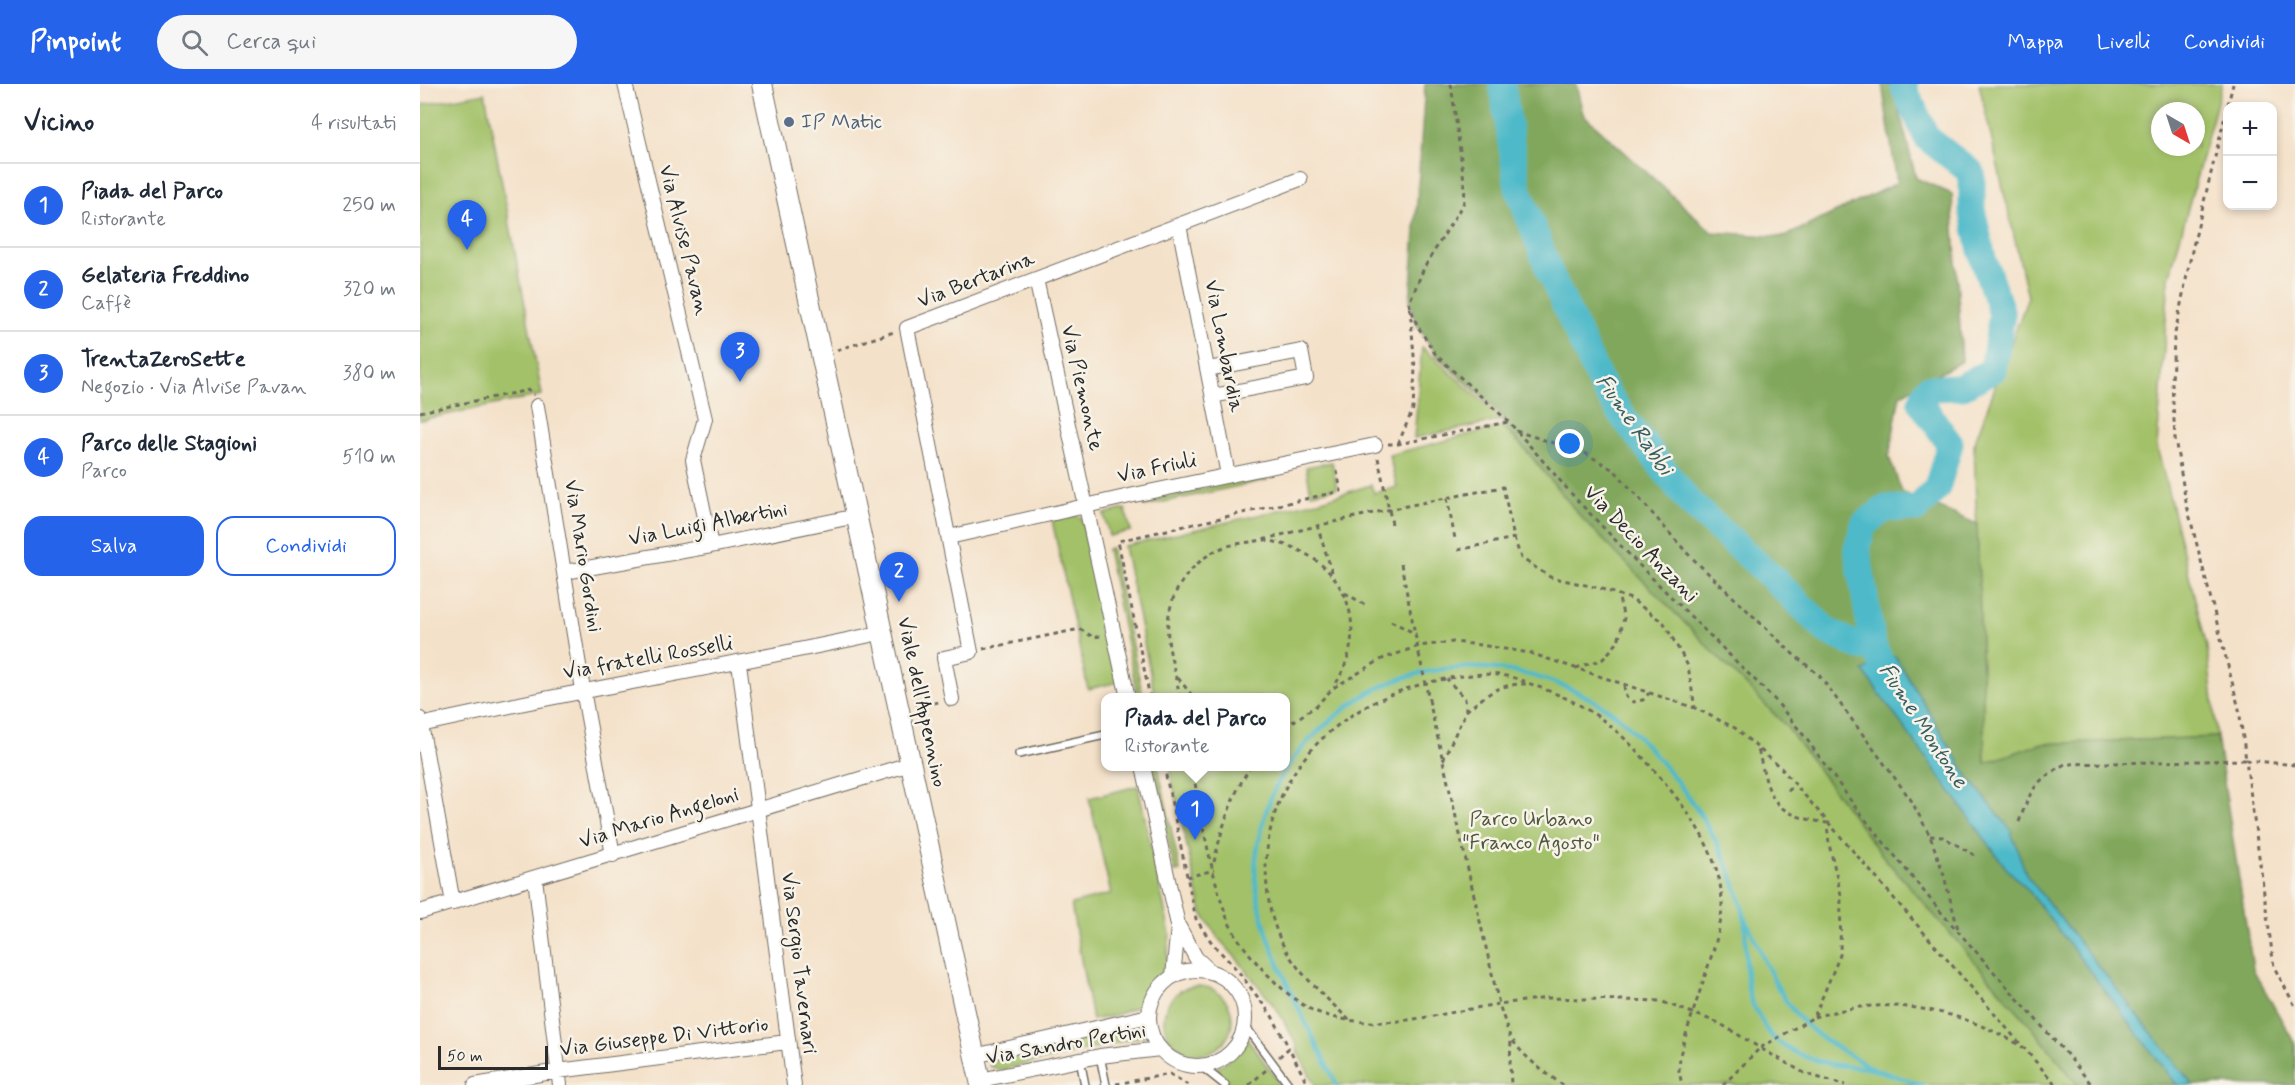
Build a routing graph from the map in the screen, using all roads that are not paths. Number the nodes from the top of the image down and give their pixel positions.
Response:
1 (625, 84) edge
2 (762, 84) edge
3 (1300, 179) dead end
4 (1179, 225) junction
5 (1036, 279) junction
6 (1208, 369) junction
7 (1213, 396) junction
8 (537, 406) road end
9 (1375, 444) road end
10 (1228, 475) junction
11 (1087, 505) junction
12 (857, 516) junction
13 (949, 537) junction
14 (711, 546) junction
15 (565, 572) junction
16 (883, 635) junction
17 (740, 663) junction
18 (583, 690) junction
19 (1127, 693) edge
20 (952, 699) road end
21 (420, 723) edge
22 (1101, 736) edge
23 (1019, 754) dead end
24 (911, 766) junction
25 (1144, 771) edge
26 (758, 810) junction
27 (613, 855) junction
28 (535, 878) junction
29 (453, 903) junction
30 (420, 912) edge
31 (1178, 925) junction
32 (1210, 971) junction
33 (1173, 976) junction
34 (1149, 1016) junction
35 (1245, 1026) junction
36 (787, 1042) junction
37 (1160, 1049) junction
38 (974, 1056) junction
39 (1100, 1056) junction
40 (1080, 1060) junction
41 (1201, 1066) junction
42 (559, 1078) edge
43 (981, 1083) edge
44 (475, 1085) edge
45 (794, 1085) edge
46 (1085, 1085) edge
47 (1107, 1085) edge
48 (1225, 1085) edge
49 (1289, 1085) edge

1 - 14 street, Via Alvise Pavan
2 - 12 main road, Viale dell'Appennino
3 - 4 street, Via Bertarina
4 - 5 street, Via Bertarina
4 - 6 street, Via Lombardia
5 - 11 street, Via Piemonte
5 - 13 street, Via Bertarina
6 - 7 street, Via Lombardia
6 - 7 street
7 - 10 street, Via Lombardia
8 - 15 street, Via Mario Gordini
9 - 10 street, Via Friuli
10 - 11 street, Via Friuli
11 - 13 street, Via Friuli
11 - 19 street
12 - 14 street, Via Luigi Albertini
12 - 16 main road, Viale dell'Appennino
13 - 20 street, Via Bertarina
14 - 15 street, Via Luigi Albertini
15 - 18 street, Via Mario Gordini
16 - 17 street, Via fratelli Rosselli
16 - 24 main road, Viale dell'Appennino
17 - 18 street, Via fratelli Rosselli
17 - 26 street, Via Sergio Tavernari
18 - 21 street, Via fratelli Rosselli
18 - 27 street, Via Mario Gordini
21 - 29 street
22 - 23 lane
24 - 26 street, Via Mario Angeloni
24 - 38 main road, Viale dell'Appennino
25 - 31 street
26 - 27 street, Via Mario Angeloni
26 - 36 street, Via Sergio Tavernari
27 - 28 street, Via Mario Angeloni
28 - 29 street, Via Mario Angeloni
28 - 42 street
29 - 30 street, Via Mario Angeloni
31 - 32 street
31 - 33 street
32 - 33 street
32 - 35 street
33 - 34 street
34 - 37 street
34 - 38 street, Via Sandro Pertini
35 - 41 street
35 - 49 lane
36 - 42 street, Via Giuseppe Di Vittorio
36 - 45 street, Via Sergio Tavernari
37 - 39 street, Via Sandro Pertini
37 - 41 street
38 - 43 main road, Viale dell'Appennino
39 - 40 street, Via Sandro Pertini
39 - 47 lane
40 - 43 street, Via Sandro Pertini
40 - 46 lane
41 - 48 lane
42 - 44 street, Via Giuseppe Di Vittorio

